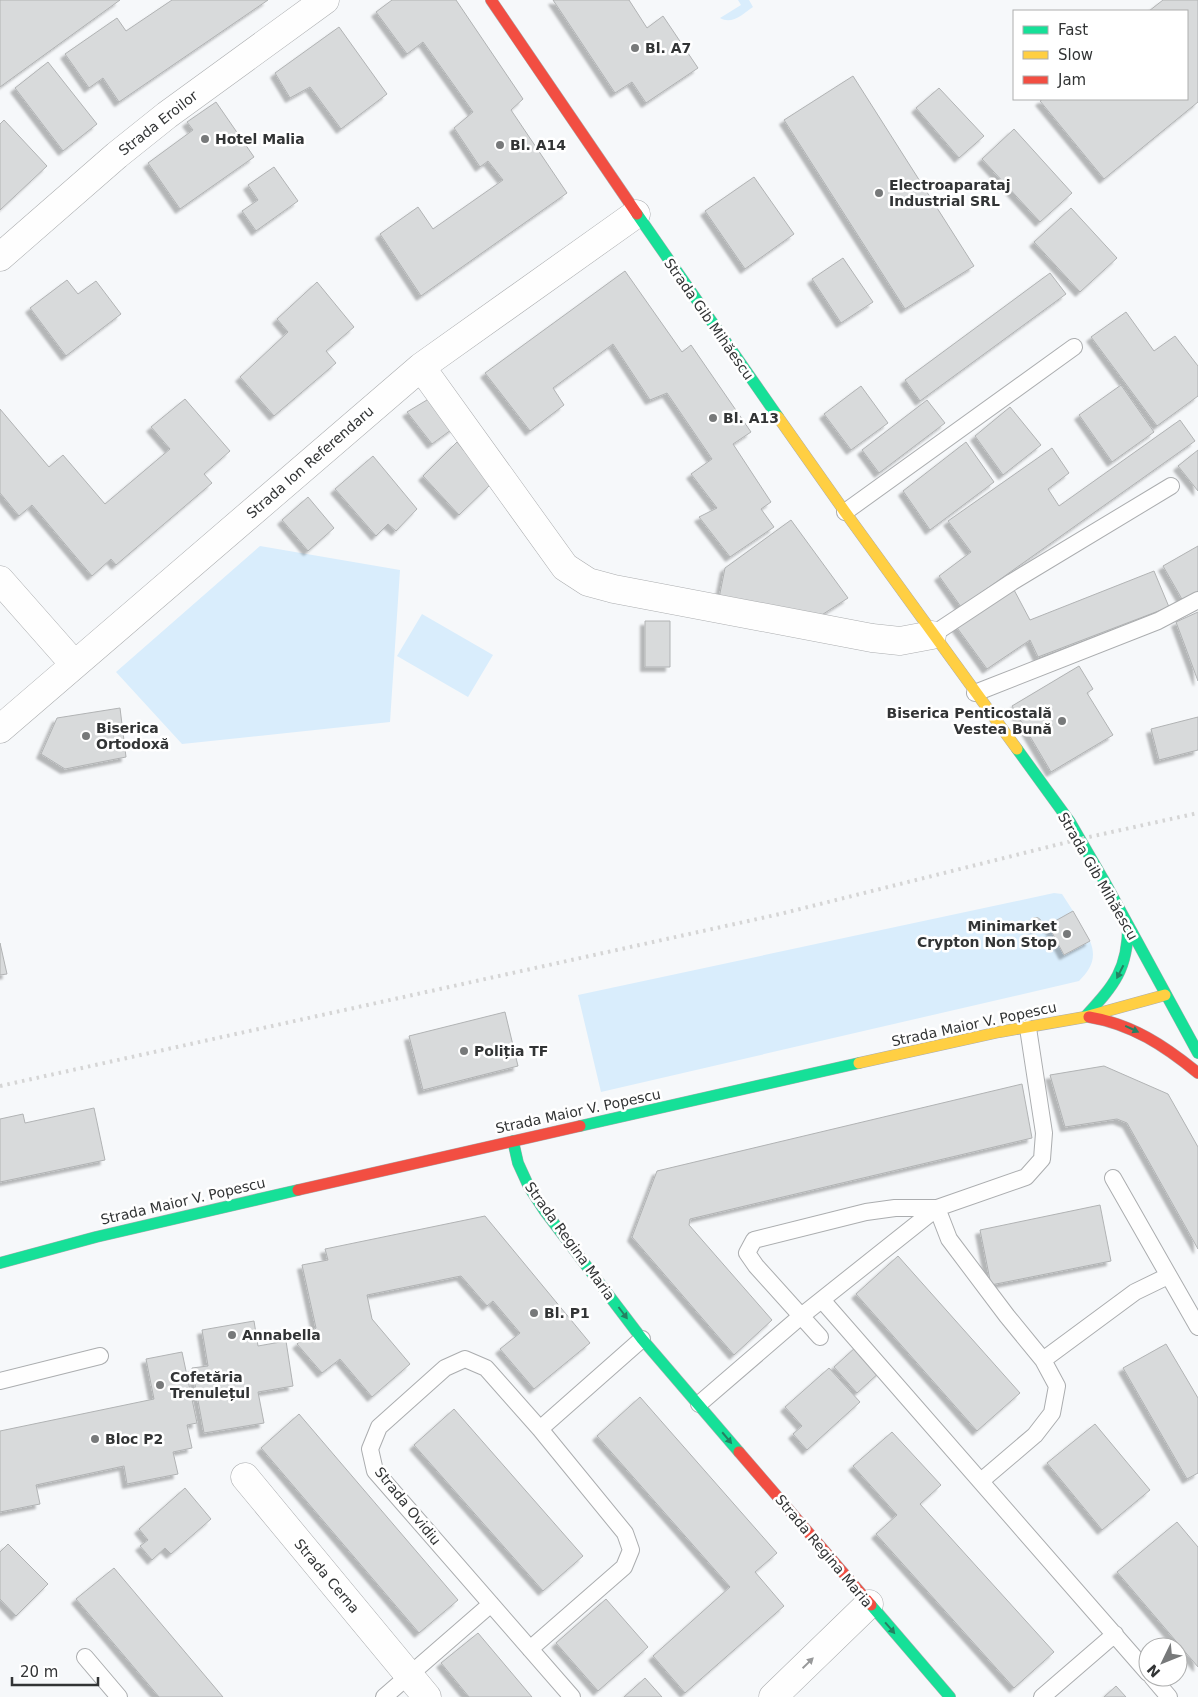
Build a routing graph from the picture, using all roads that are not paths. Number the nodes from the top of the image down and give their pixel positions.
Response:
1 (326, 0) edge
2 (491, 0) edge
3 (636, 214) junction
4 (0, 257) edge
5 (1074, 347) dead end
6 (421, 367) junction
7 (1171, 486) dead end
8 (844, 512) junction
9 (0, 580) edge
10 (1198, 600) edge
11 (932, 634) junction
12 (74, 664) junction
13 (975, 693) junction
14 (0, 729) edge
15 (1128, 924) junction
16 (1165, 995) junction
17 (1085, 1017) junction
18 (1028, 1028) junction
19 (1198, 1053) edge
20 (1198, 1073) edge
21 (513, 1141) junction
22 (1113, 1178) dead end
23 (937, 1208) junction
24 (0, 1263) edge
25 (1168, 1276) junction
26 (822, 1300) junction
27 (800, 1317) junction
28 (1198, 1327) edge
29 (820, 1338) dead end
30 (642, 1339) junction
31 (100, 1356) dead end
32 (1043, 1360) junction
33 (0, 1380) edge
34 (699, 1404) junction
35 (540, 1429) junction
36 (245, 1477) dead end
37 (981, 1481) junction
38 (491, 1604) junction
39 (869, 1604) junction
40 (1115, 1634) junction
41 (530, 1649) junction
42 (85, 1657) dead end
43 (1138, 1661) edge
44 (409, 1675) junction
45 (1160, 1687) edge
46 (119, 1697) edge
47 (384, 1697) edge
48 (427, 1697) edge
49 (572, 1697) edge
50 (773, 1697) edge
51 (950, 1697) edge
52 (1042, 1697) edge
53 (1169, 1697) edge

1 - 4 street, Strada Eroilor
2 - 3 main road, Strada Gib Mihăescu
3 - 6 street, Strada Ion Referendaru
3 - 8 main road, Strada Gib Mihăescu
5 - 8 lane
6 - 11 street
6 - 12 street, Strada Ion Referendaru
7 - 11 lane
8 - 11 main road, Strada Gib Mihăescu
9 - 12 street
10 - 13 lane
11 - 13 main road, Strada Gib Mihăescu
12 - 14 street, Strada Ion Referendaru
13 - 15 main road, Strada Gib Mihăescu
15 - 16 main road, Strada Gib Mihăescu
15 -> 17 main road
16 - 17 main road, Strada Maior V. Popescu
16 - 19 main road, Strada Gib Mihăescu
17 - 18 main road, Strada Maior V. Popescu
17 -> 20 main road
18 - 21 main road, Strada Maior V. Popescu
18 - 23 lane
21 - 24 main road, Strada Maior V. Popescu
21 -> 30 main road, Strada Regina Maria
22 - 25 lane
23 - 26 lane
23 - 27 lane
23 - 32 lane
25 - 28 lane
25 - 32 lane
26 - 27 lane
26 - 37 lane
27 - 29 lane
27 - 34 lane
30 - 34 main road, Strada Regina Maria
30 - 35 lane
31 - 33 lane
32 - 37 lane
34 -> 39 main road, Strada Regina Maria
35 - 38 lane, Strada Ovidiu
35 - 41 lane, Strada Ovidiu
36 - 44 street, Strada Cerna
37 - 40 lane
38 - 41 lane, Strada Ovidiu
38 - 44 lane
50 -> 39 street
39 -> 51 main road, Strada Regina Maria
40 - 43 lane
40 - 52 lane
41 - 49 lane, Strada Ovidiu
42 - 46 lane
44 - 47 lane
44 - 48 street, Strada Cerna
45 - 53 lane

